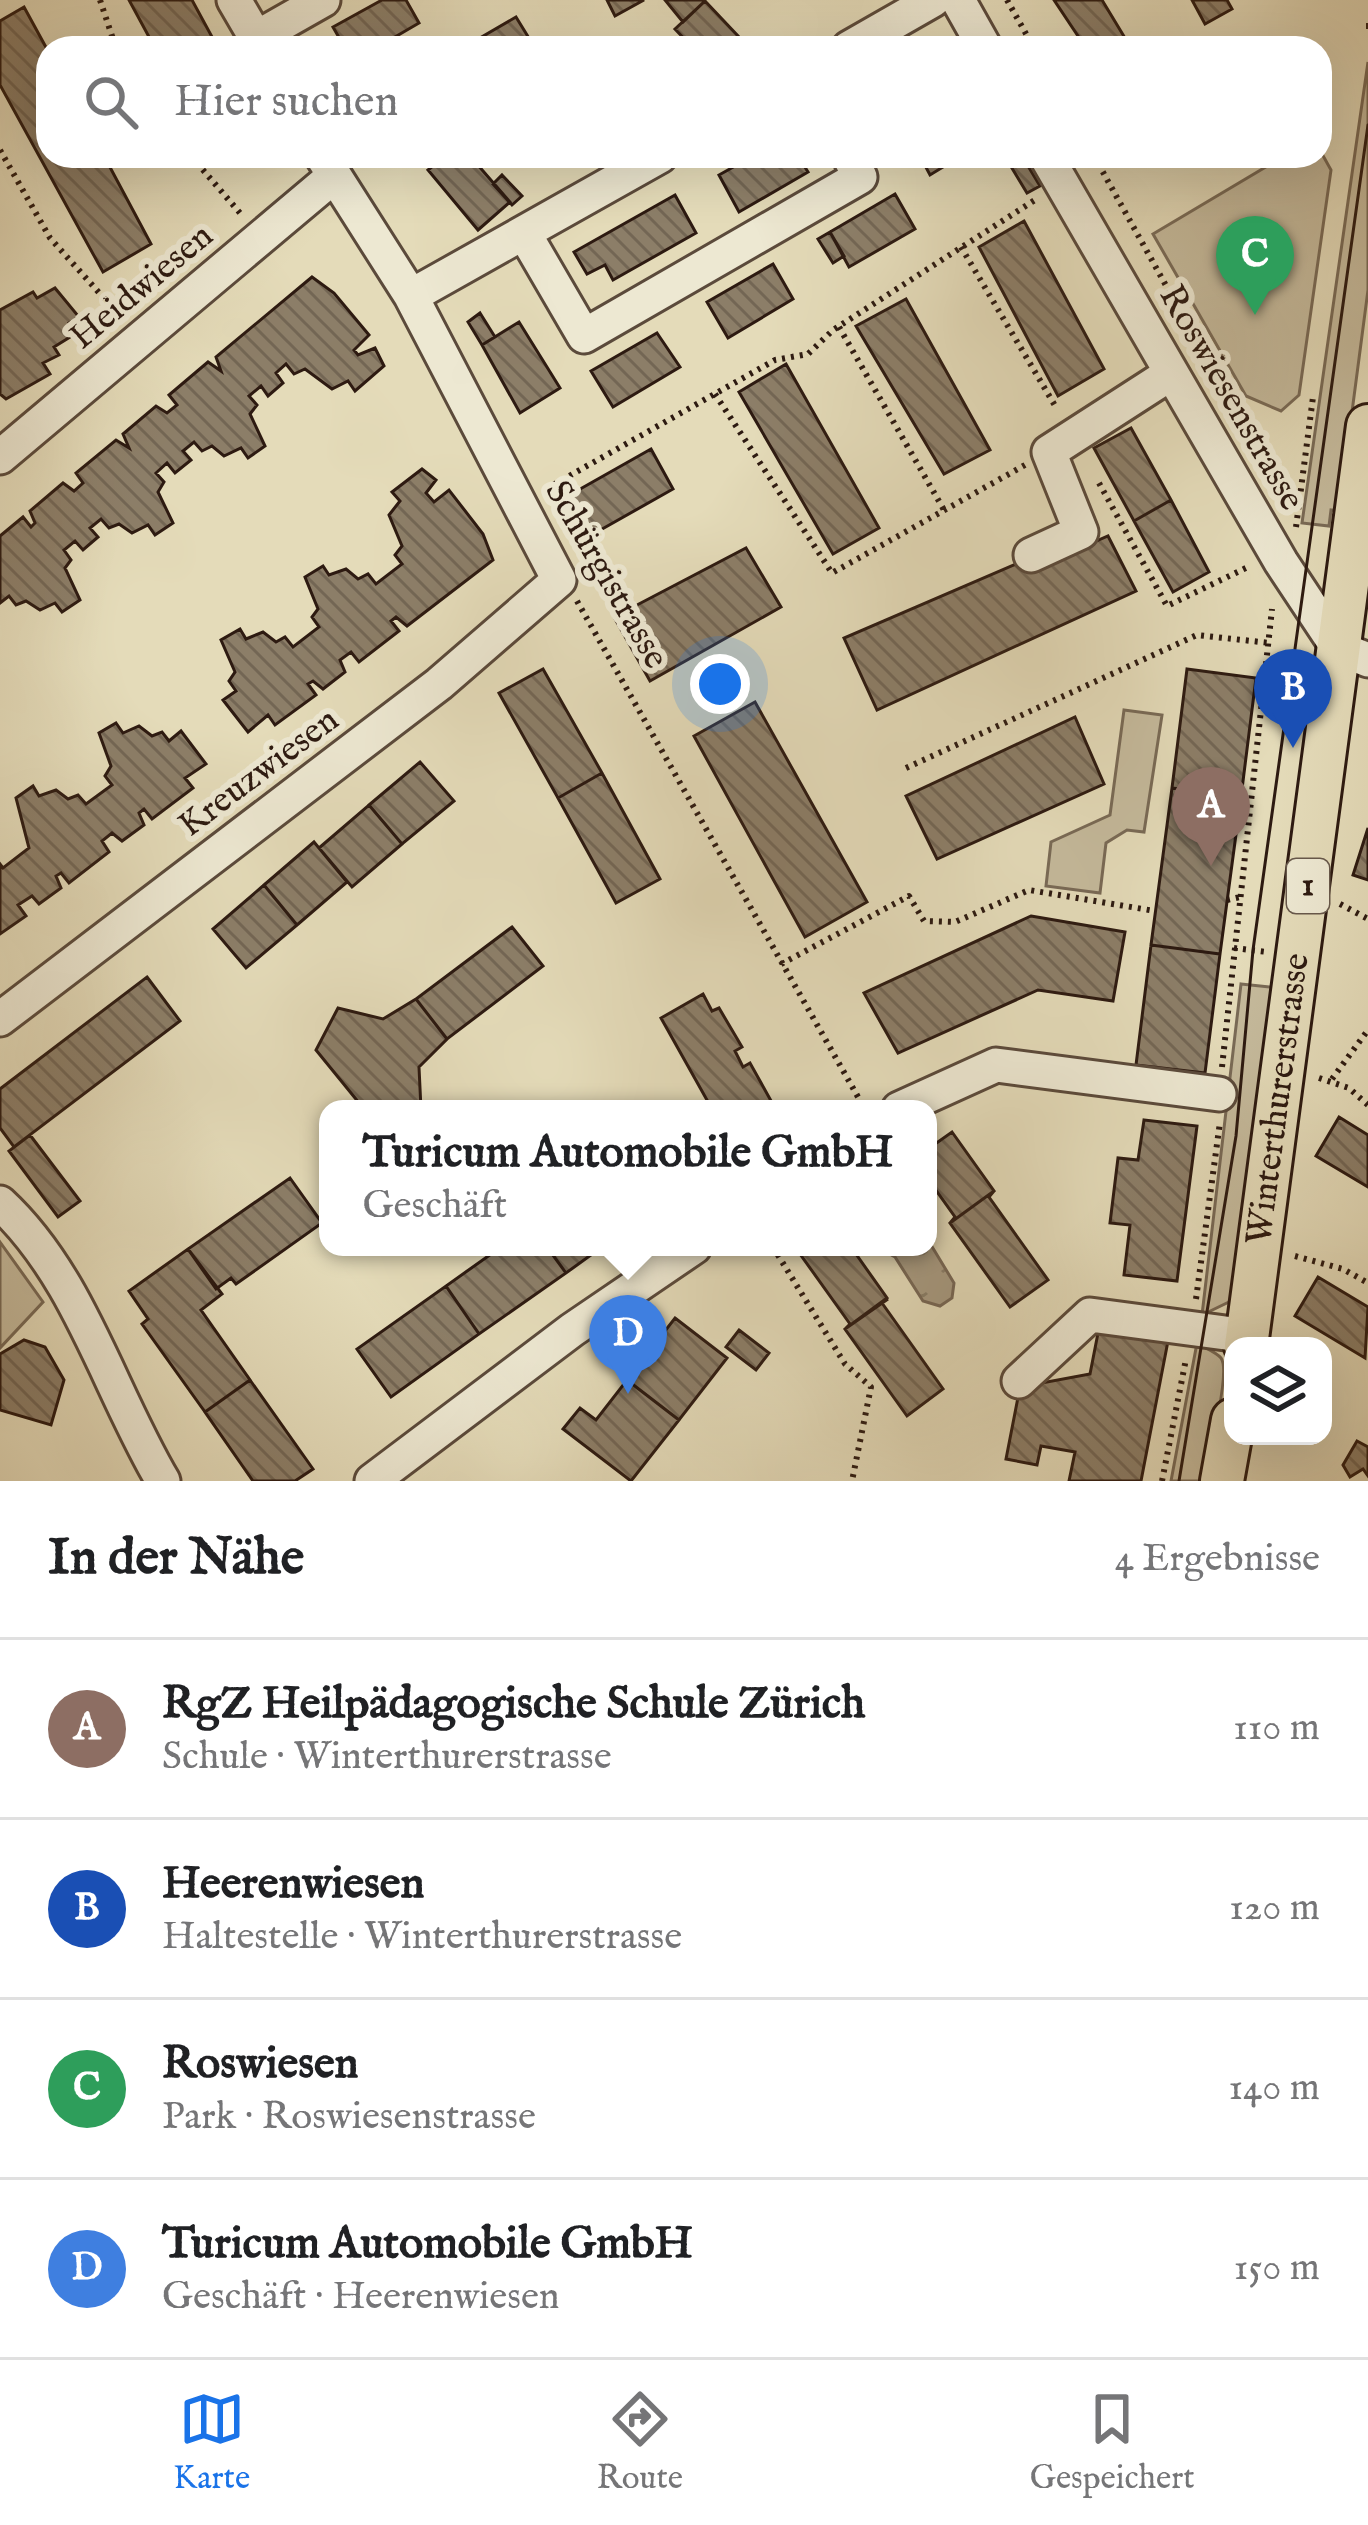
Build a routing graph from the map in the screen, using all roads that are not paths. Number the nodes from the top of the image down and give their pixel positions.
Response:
1 (234, 0) edge
2 (323, 0) edge
3 (933, 0) edge
4 (958, 0) edge
5 (255, 36) edge
6 (269, 36) edge
7 (870, 36) edge
8 (978, 36) edge
9 (326, 168) edge
10 (329, 168) edge
11 (639, 168) edge
12 (855, 168) edge
13 (1054, 170) edge
14 (524, 233) junction
15 (411, 296) junction
16 (1170, 374) junction
17 (1368, 426) edge
18 (0, 457) edge
19 (1031, 555) dead end
20 (559, 580) joint
21 (1353, 654) edge
22 (0, 1019) edge
23 (1219, 1094) road end
24 (919, 1100) edge
25 (0, 1203) edge
26 (681, 1256) edge
27 (1231, 1337) edge
28 (1248, 1337) edge
29 (1019, 1381) dead end
30 (1228, 1445) edge
31 (163, 1481) edge
32 (372, 1481) edge
33 (1222, 1481) edge

1 - 5 street
2 - 6 street
3 - 7 street
4 - 8 street
9 - 18 street, Heidwiesen
10 - 15 street, Schürgistrasse
11 - 14 street
12 - 14 street
13 - 16 street, Roswiesenstrasse
14 - 15 street
15 - 20 street, Schürgistrasse
16 - 19 street
16 - 21 street, Roswiesenstrasse
17 - 21 main road, Winterthurerstrasse / 1
20 - 22 street, Kreuzwiesen
21 - 28 main road, Winterthurerstrasse / 1
23 - 24 street
25 - 31 street
26 - 32 street
27 - 29 street
30 - 33 main road

